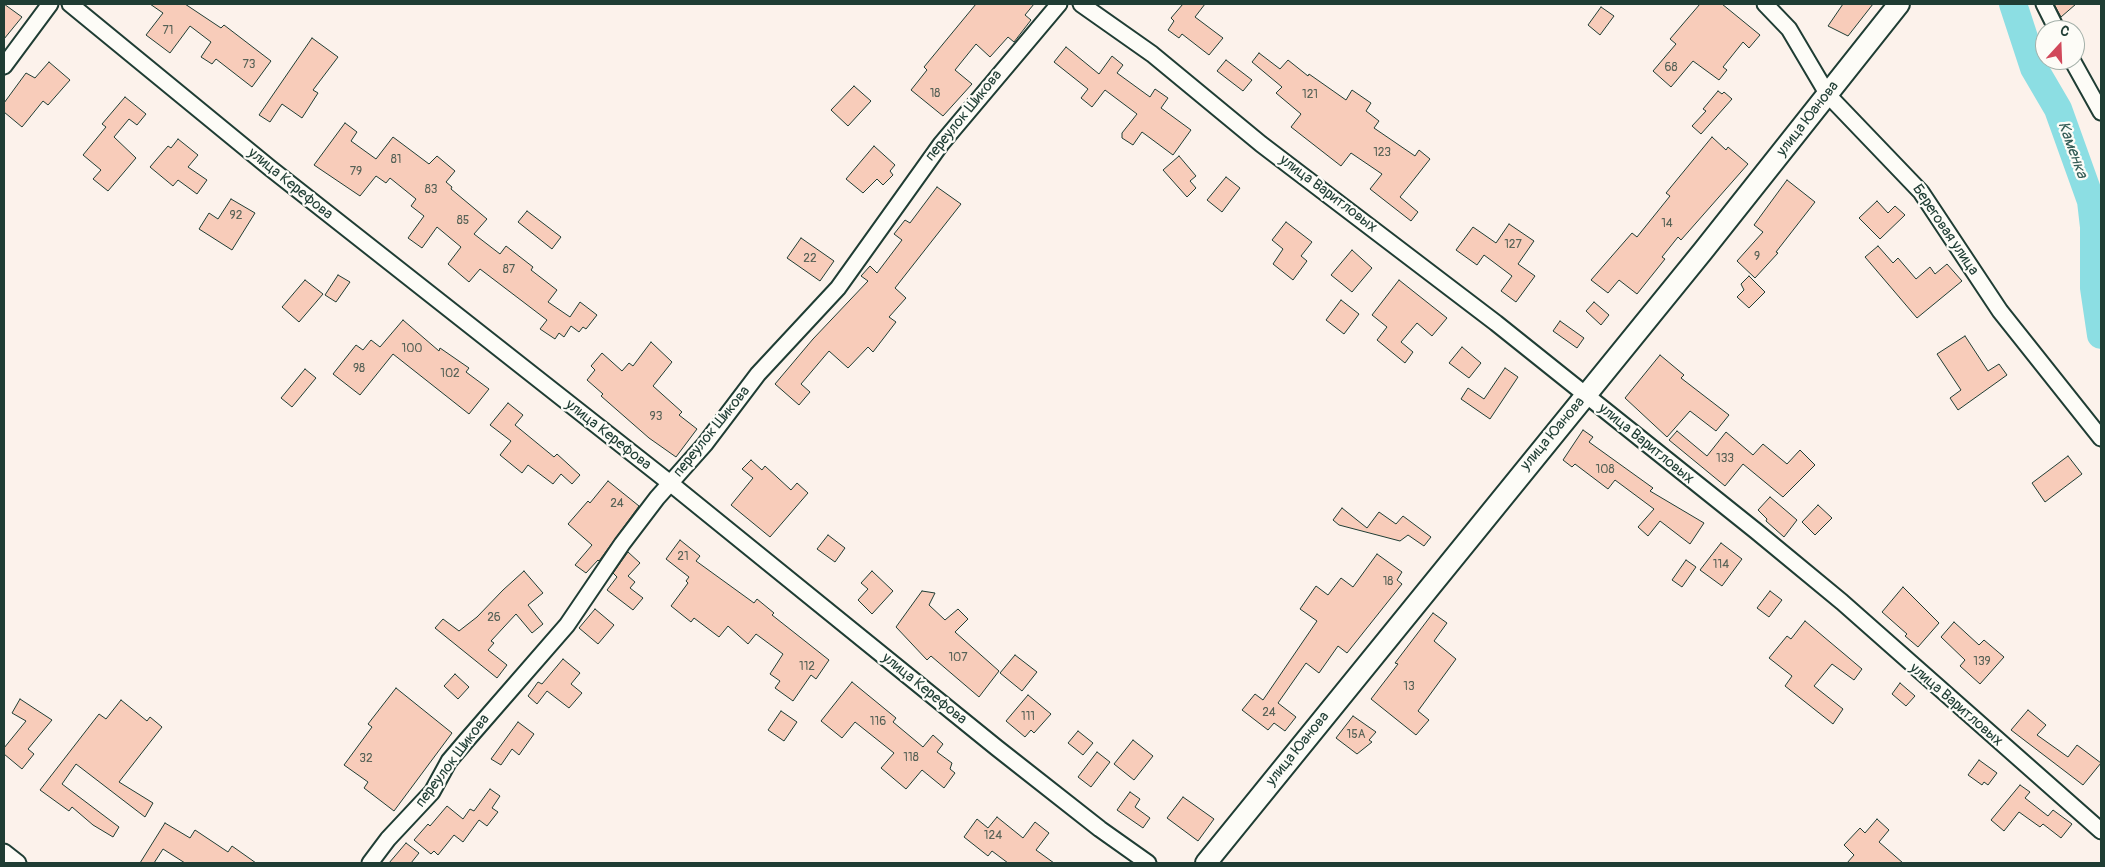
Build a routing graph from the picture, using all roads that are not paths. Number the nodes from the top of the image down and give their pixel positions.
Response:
1 (50, 4) edge
2 (70, 4) edge
3 (1059, 4) edge
4 (1081, 4) edge
5 (1765, 4) edge
6 (1899, 4) edge
7 (2044, 4) edge
8 (2052, 20) edge
9 (4, 66) edge
10 (2078, 70) edge
11 (1828, 95) junction
12 (2101, 112) edge
13 (1586, 395) junction
14 (2101, 438) edge
15 (670, 483) junction
16 (2101, 831) edge
17 (4, 852) edge
18 (18, 863) edge
19 (370, 863) edge
20 (1148, 863) edge
21 (1206, 863) edge

1 - 9 street
2 - 15 street, улица Керефова
3 - 15 street, переулок Шикова
4 - 13 street, улица Варитловых
5 - 11 street, Береговая улица
6 - 11 street, улица Юанова
7 - 8 street
10 - 12 street
11 - 13 street, улица Юанова
11 - 14 street, Береговая улица
13 - 16 street, улица Варитловых
13 - 21 street, улица Юанова
15 - 19 street, переулок Шикова
15 - 20 street, улица Керефова
17 - 18 street

